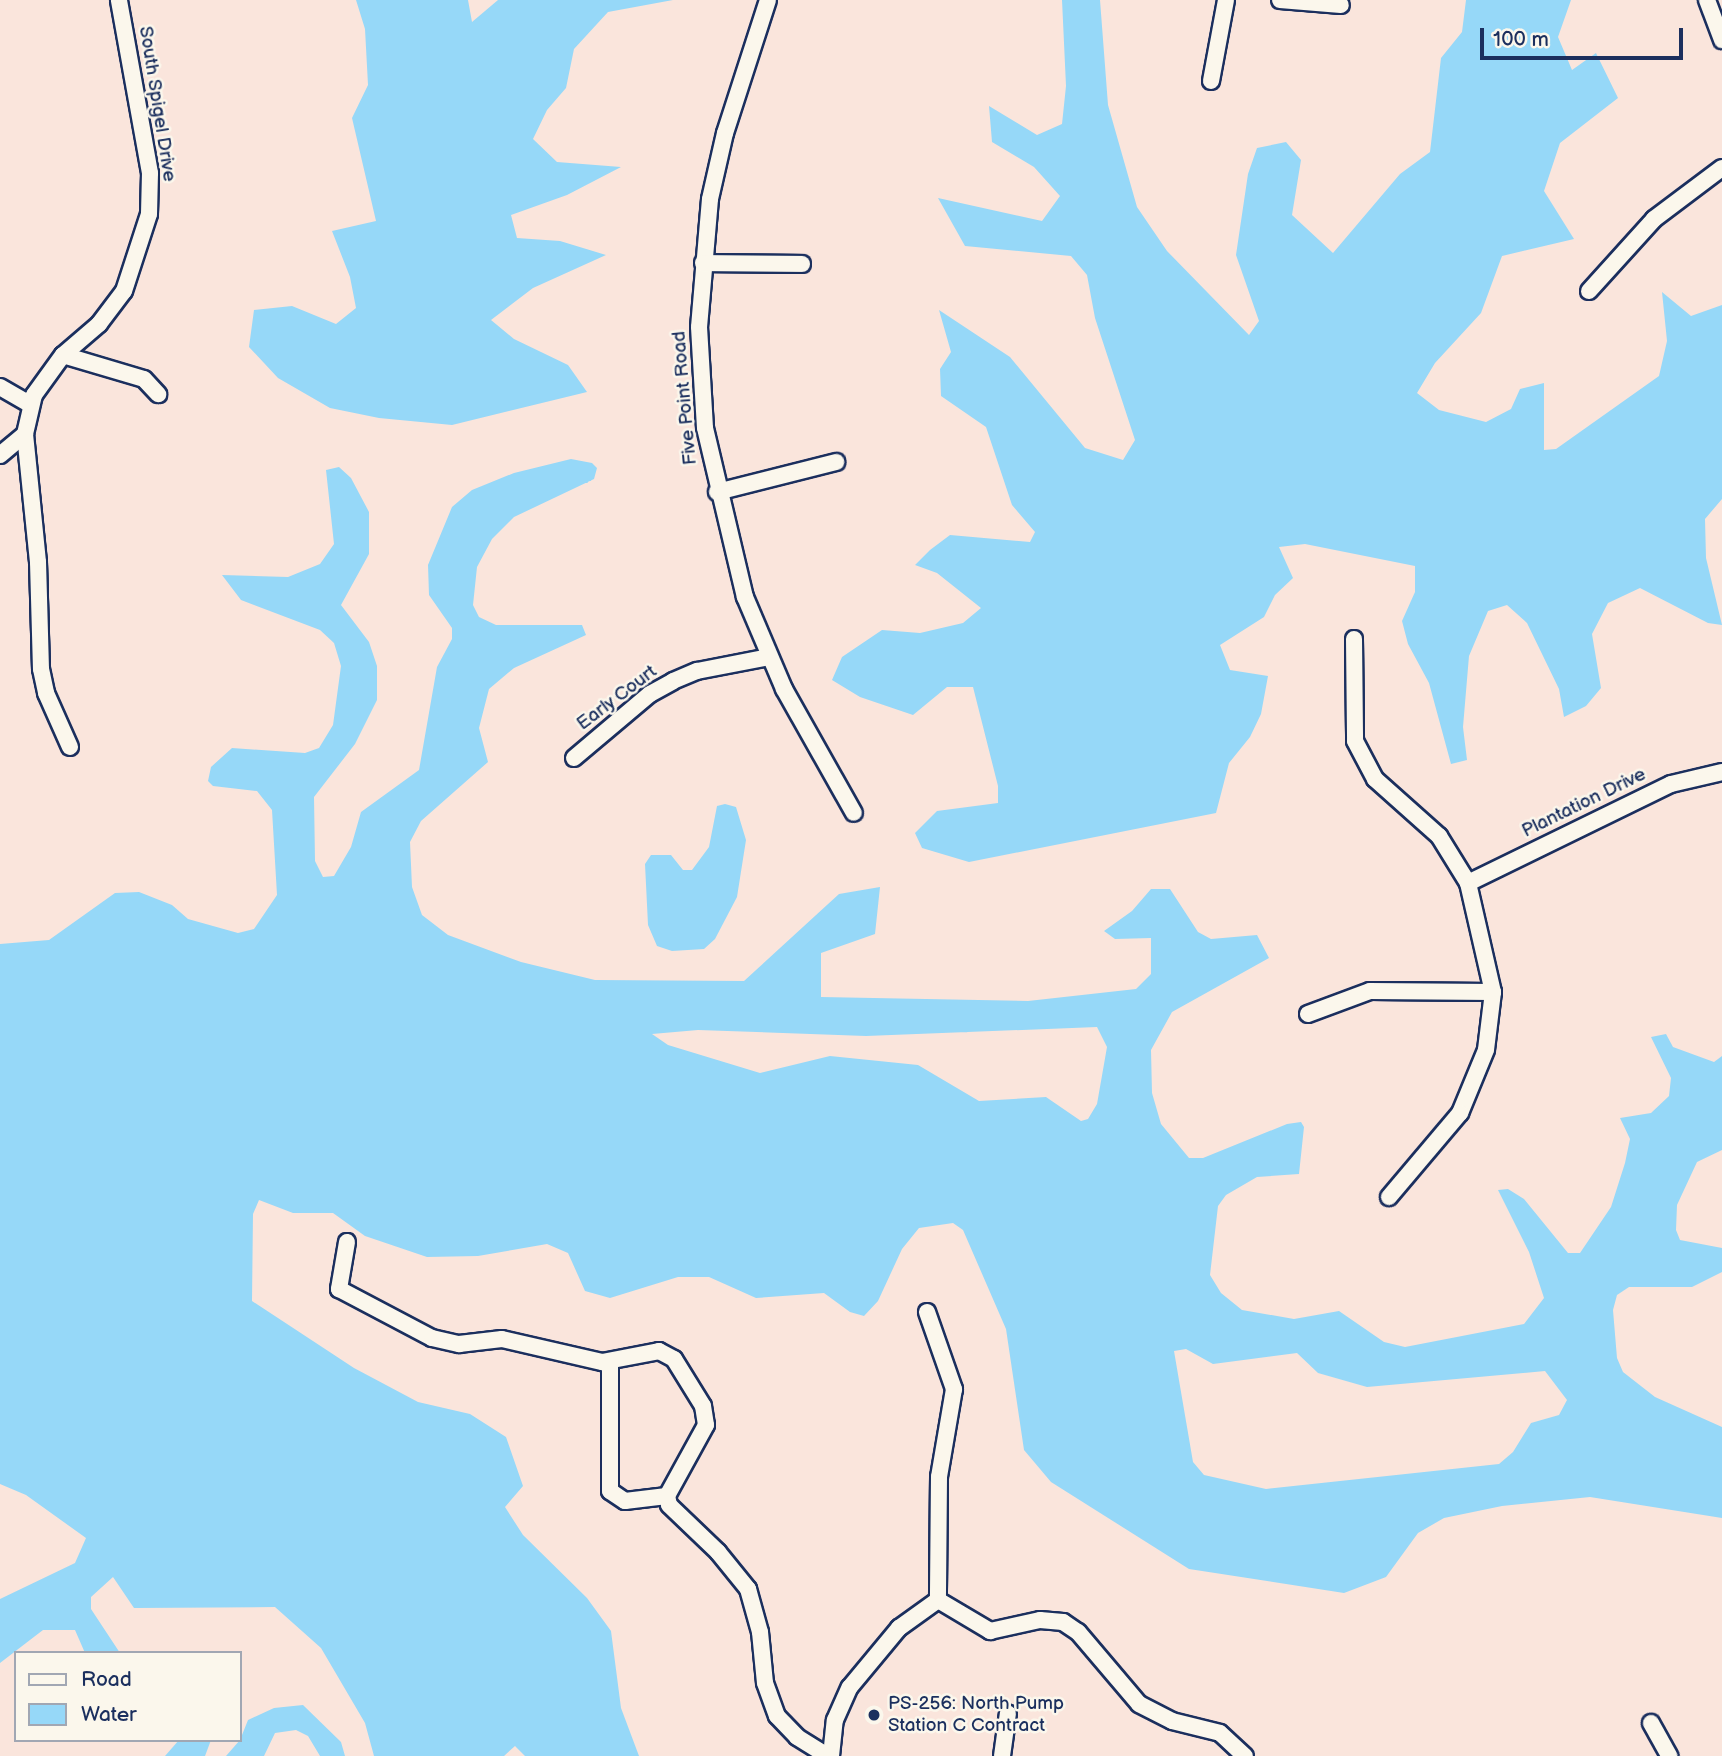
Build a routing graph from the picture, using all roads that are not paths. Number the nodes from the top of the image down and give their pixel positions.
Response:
1 (119, 0) edge
2 (768, 0) edge
3 (1226, 0) edge
4 (1280, 0) edge
5 (1707, 0) edge
6 (1341, 5) dead end
7 (1722, 40) edge
8 (1211, 81) dead end
9 (1722, 168) edge
10 (703, 263) junction
11 (803, 264) dead end
12 (1589, 291) dead end
13 (63, 355) junction
14 (0, 387) edge
15 (158, 394) dead end
16 (30, 404) junction
17 (25, 434) junction
18 (0, 455) edge
19 (836, 462) dead end
20 (717, 492) junction
21 (1354, 639) dead end
22 (769, 657) junction
23 (70, 747) dead end
24 (574, 758) dead end
25 (1722, 772) edge
26 (854, 813) dead end
27 (1468, 883) junction
28 (1493, 992) junction
29 (1308, 1014) dead end
30 (1389, 1197) dead end
31 (347, 1242) dead end
32 (927, 1312) dead end
33 (610, 1362) junction
34 (667, 1496) junction
35 (937, 1600) junction
36 (1007, 1713) dead end
37 (1651, 1723) dead end
38 (829, 1756) edge
39 (1002, 1756) edge
40 (1245, 1756) edge
41 (1669, 1756) edge

1 - 13 street, South Spigel Drive
2 - 10 street, Five Point Road
3 - 8 street
4 - 6 street
5 - 7 street
9 - 12 street
10 - 11 street
10 - 20 street, Five Point Road
13 - 15 street
13 - 16 street, South Spigel Drive
14 - 16 street
16 - 17 street, South Spigel Drive
17 - 18 street
17 - 23 street, South Spigel Drive
19 - 20 street
20 - 22 street, Five Point Road
21 - 27 street
22 - 24 street, Early Court
22 - 26 street, Five Point Road
25 - 27 street, Plantation Drive
27 - 28 street
28 - 29 street
28 - 30 street
31 - 33 street
32 - 35 street
33 - 34 street
33 - 34 street
34 - 38 street
35 - 38 street
35 - 40 street
36 - 39 street
37 - 41 street

